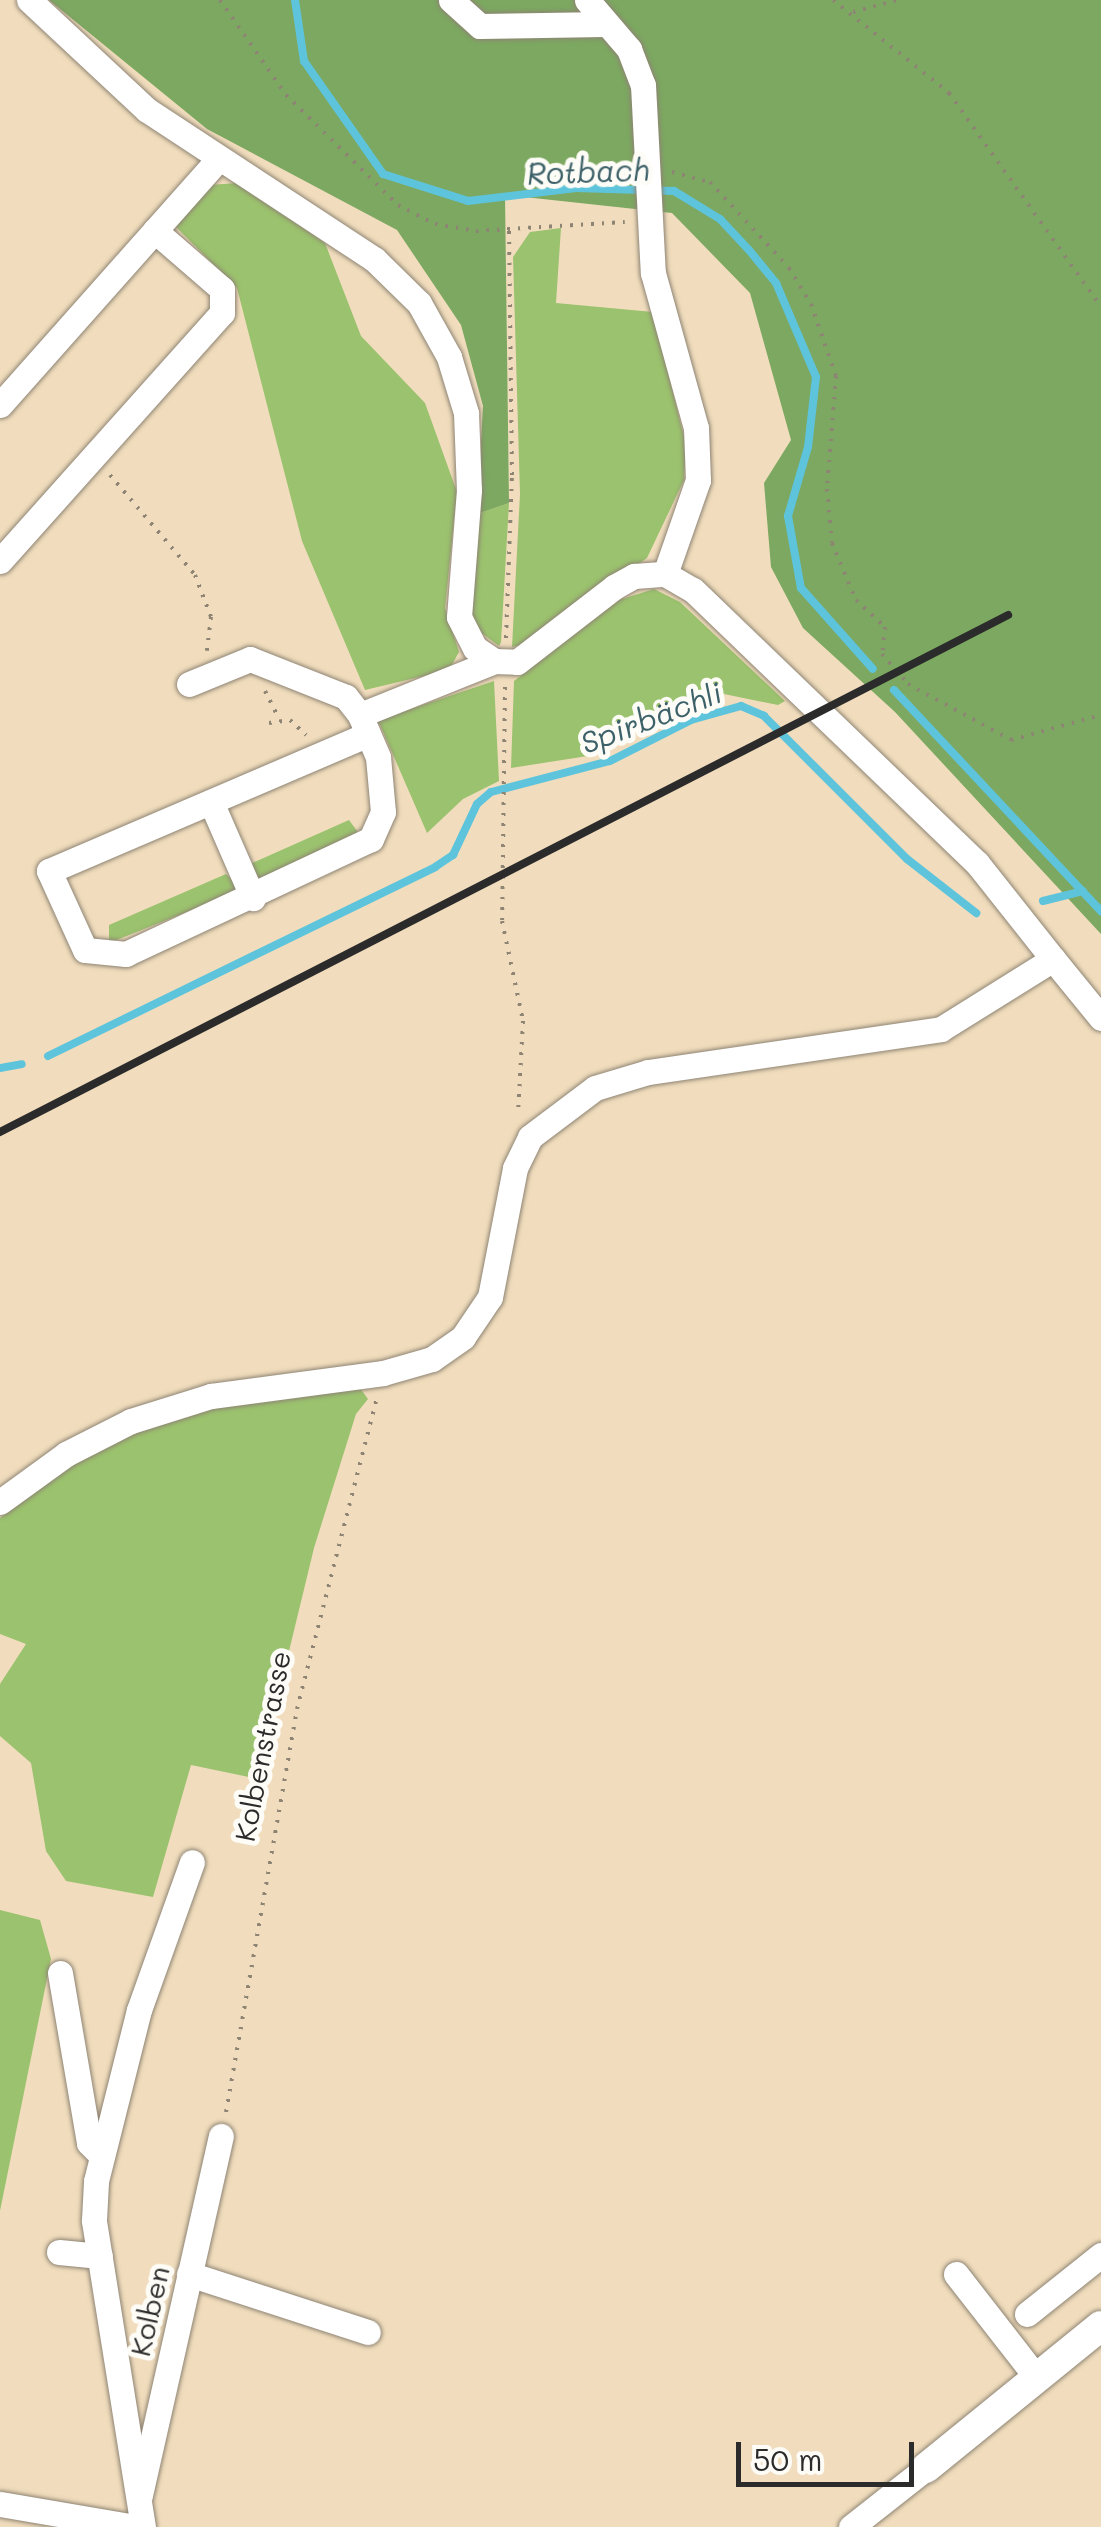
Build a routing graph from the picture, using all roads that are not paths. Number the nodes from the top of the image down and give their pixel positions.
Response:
1 (29, 0) edge
2 (451, 0) edge
3 (587, 0) edge
4 (605, 24) junction
5 (217, 161) junction
6 (155, 231) junction
7 (0, 404) edge
8 (0, 561) edge
9 (664, 574) junction
10 (499, 663) junction
11 (189, 684) dead end
12 (364, 725) junction
13 (211, 802) junction
14 (253, 898) junction
15 (1053, 959) junction
16 (1101, 1018) edge
17 (0, 1502) edge
18 (192, 1862) dead end
19 (60, 1972) dead end
20 (221, 2136) road end
21 (102, 2156) junction
22 (60, 2252) dead end
23 (1101, 2255) edge
24 (100, 2256) junction
25 (189, 2274) junction
26 (956, 2274) dead end
27 (1027, 2314) dead end
28 (1101, 2326) edge
29 (368, 2332) dead end
30 (1037, 2378) junction
31 (926, 2468) joint
32 (138, 2499) junction
33 (0, 2504) edge
34 (139, 2527) edge
35 (851, 2527) edge

1 - 5 street
2 - 4 street
3 - 4 street
4 - 9 street
5 - 6 street
5 - 10 street
6 - 7 street
6 - 8 street
9 - 10 street
9 - 15 street
10 - 12 street
11 - 12 street
12 - 13 street
12 - 14 street
13 - 14 street
13 - 14 street
15 - 16 street
15 - 17 street
18 - 21 street
19 - 21 street
20 - 25 street, Kolben
21 - 24 street
22 - 24 street
23 - 27 street
24 - 32 street
25 - 29 street
25 - 32 street, Kolben
26 - 30 street
28 - 30 main road
30 - 31 main road
31 - 35 street
32 - 34 street
33 - 34 street

